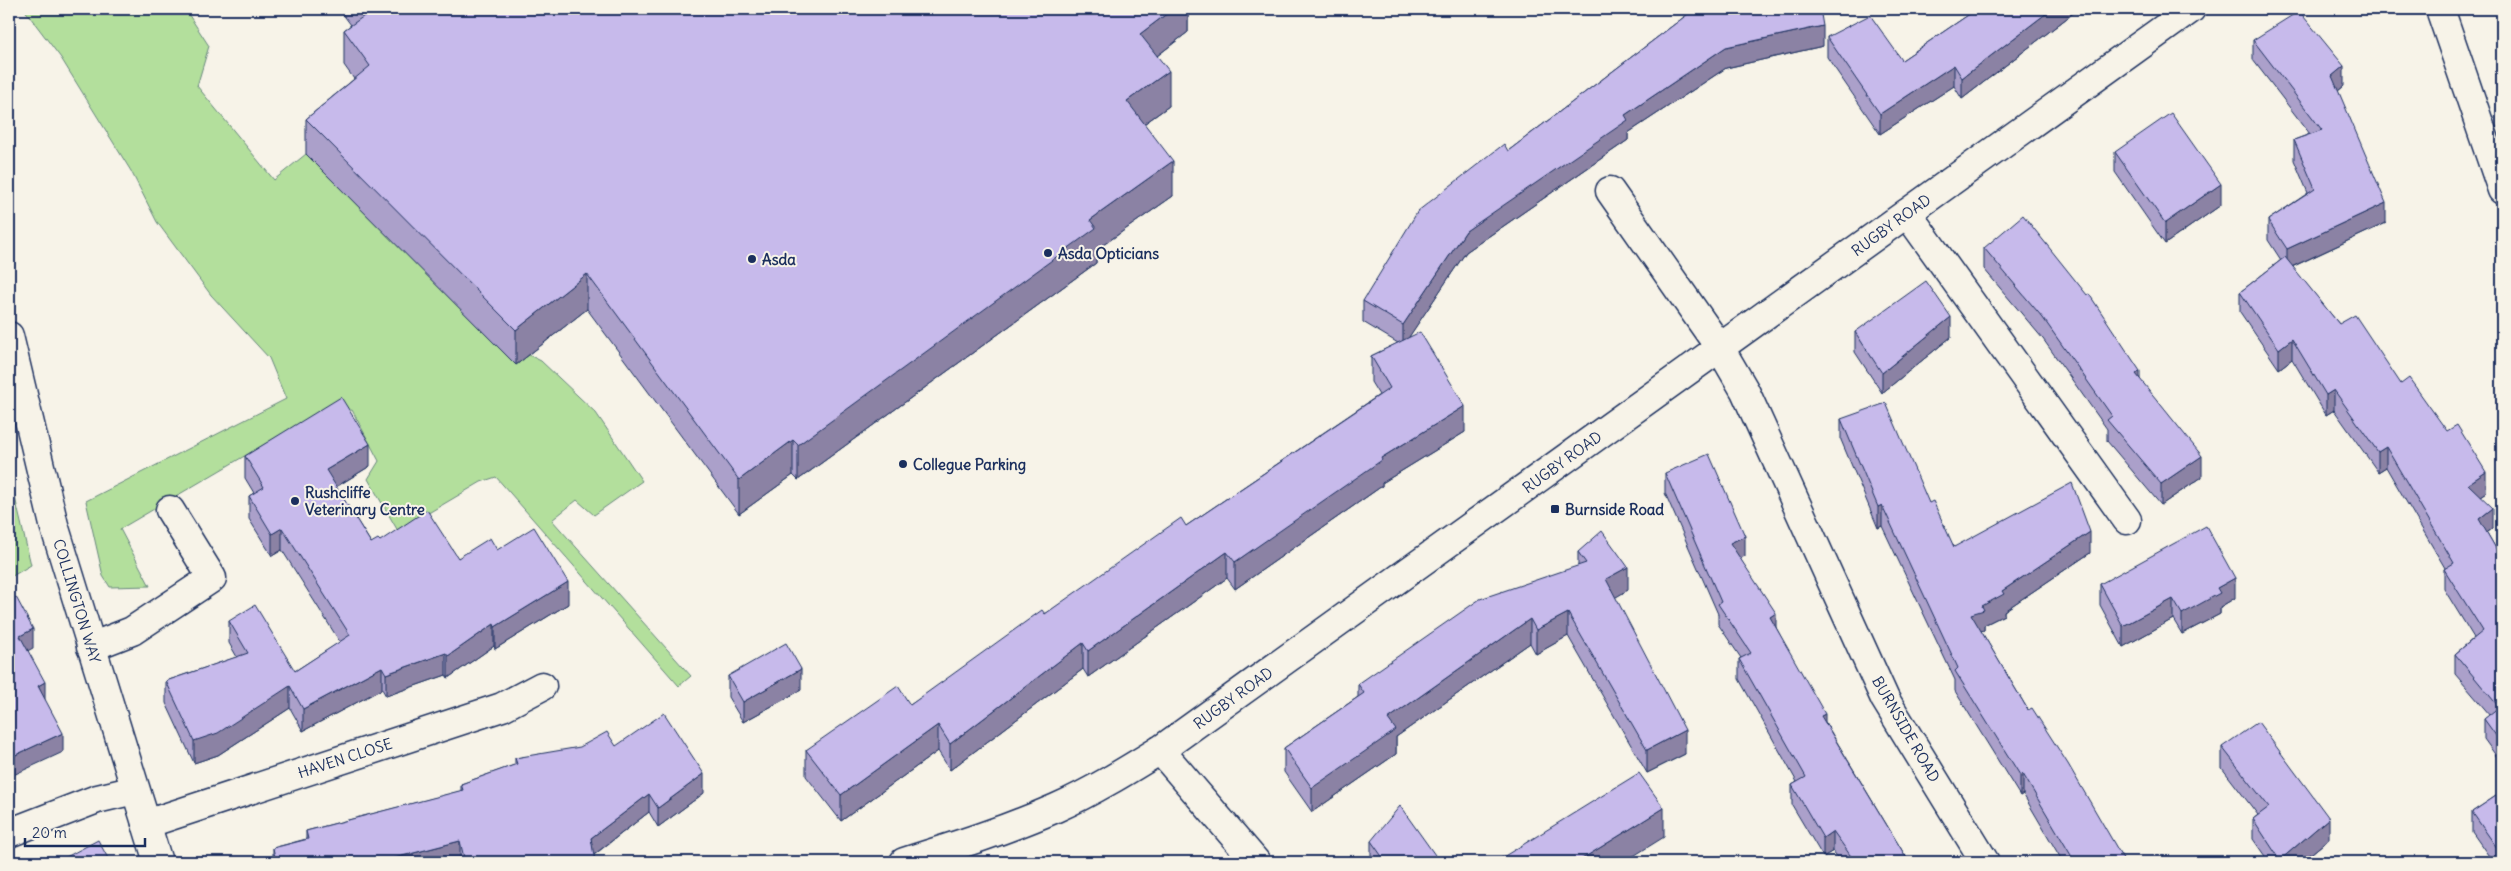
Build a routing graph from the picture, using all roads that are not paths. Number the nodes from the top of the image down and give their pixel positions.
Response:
1 (2191, 9) edge
2 (2440, 9) edge
3 (2502, 190) edge
4 (1610, 191) dead end
5 (1907, 213) junction
6 (9, 336) edge
7 (1720, 348) junction
8 (170, 510) dead end
9 (2127, 520) dead end
10 (91, 647) junction
11 (542, 686) dead end
12 (1160, 750) junction
13 (135, 790) junction
14 (146, 824) junction
15 (9, 832) edge
16 (158, 862) edge
17 (904, 862) edge
18 (1256, 862) edge
19 (1985, 862) edge

1 - 5 street, RUGBY ROAD
2 - 3 street
4 - 7 street, BURNSIDE ROAD
5 - 7 street, RUGBY ROAD
5 - 9 street
6 - 10 street, COLLINGTON WAY
7 - 12 street, RUGBY ROAD
7 - 19 street, BURNSIDE ROAD
8 - 10 street
10 - 13 street, COLLINGTON WAY
11 - 14 street, HAVEN CLOSE
12 - 17 street, RUGBY ROAD
12 - 18 street
13 - 14 street, COLLINGTON WAY
13 - 15 street
14 - 16 street, COLLINGTON WAY

